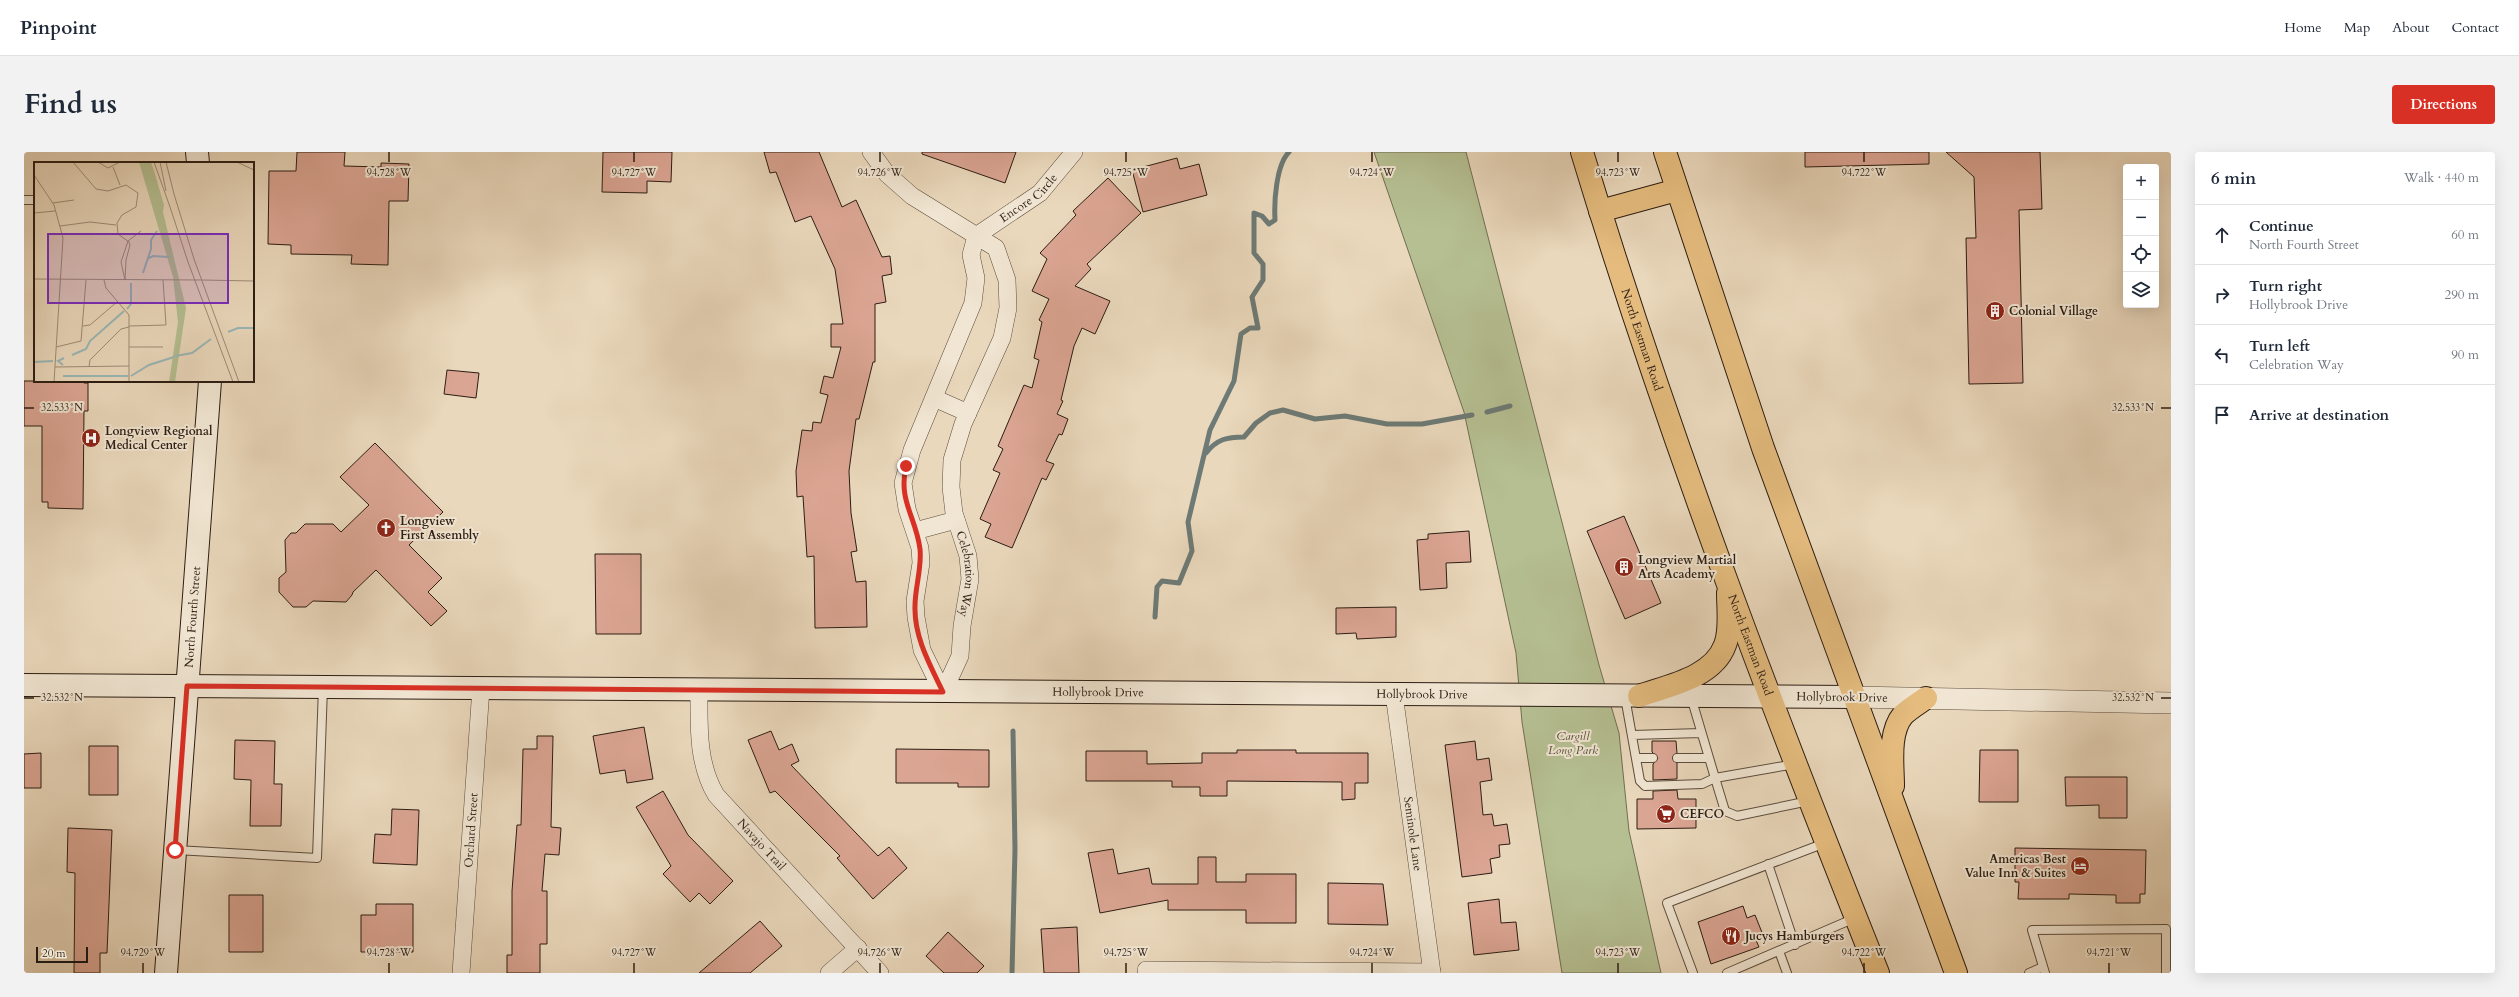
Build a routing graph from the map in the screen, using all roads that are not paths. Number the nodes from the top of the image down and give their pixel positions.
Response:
1 (196, 152) edge
2 (871, 152) edge
3 (1074, 152) edge
4 (1582, 152) edge
5 (1665, 152) edge
6 (198, 162) edge
7 (1677, 190) junction
8 (1600, 211) junction
9 (976, 236) junction
10 (210, 382) edge
11 (934, 398) junction
12 (968, 413) junction
13 (956, 520) junction
14 (915, 531) junction
15 (1728, 580) junction
16 (24, 685) edge
17 (187, 686) junction
18 (323, 687) junction
19 (482, 688) junction
20 (698, 690) junction
21 (943, 692) junction
22 (1394, 694) junction
23 (1632, 696) junction
24 (1691, 696) junction
25 (1771, 696) junction
26 (1854, 697) junction
27 (1926, 698) junction
28 (2171, 703) edge
29 (1701, 733) junction
30 (1632, 735) junction
31 (1636, 758) junction
32 (1653, 758) dead end
33 (1677, 758) dead end
34 (1708, 758) junction
35 (1796, 764) junction
36 (1715, 778) junction
37 (1892, 800) junction
38 (1809, 801) junction
39 (1825, 842) junction
40 (175, 850) junction
41 (1768, 864) junction
42 (1856, 917) junction
43 (1795, 945) junction
44 (858, 948) junction
45 (1779, 951) junction
46 (1146, 970) dead end
47 (2044, 970) edge
48 (1432, 972) edge
49 (166, 973) edge
50 (461, 973) edge
51 (829, 973) edge
52 (880, 973) edge
53 (1693, 973) edge
54 (1727, 973) edge
55 (1787, 973) edge
56 (1878, 973) edge
57 (1956, 973) edge
58 (2029, 973) edge
59 (2166, 973) edge

1 - 6 main road
2 - 9 street, Celebration Way
3 - 9 street, Encore Circle
4 - 8 main road, North Eastman Road
5 - 7 main road
7 - 8 main road
7 - 26 main road
8 - 15 main road, North Eastman Road
9 - 11 street
9 - 12 street, Celebration Way
10 - 17 main road, North Fourth Street
11 - 12 street
11 - 14 street
12 - 13 street, Celebration Way
13 - 14 street
13 - 21 street, Celebration Way
14 - 21 street
15 - 23 main road
15 - 25 main road, North Eastman Road
16 - 17 main road, Hollybrook Drive
17 - 18 main road, Hollybrook Drive
17 - 40 main road, North Fourth Street
18 - 19 main road, Hollybrook Drive
18 - 40 lane
19 - 20 main road, Hollybrook Drive
19 - 50 street, Orchard Street
20 - 21 main road, Hollybrook Drive
20 - 44 street, Navajo Trail
21 - 22 main road, Hollybrook Drive
22 - 23 main road, Hollybrook Drive
22 - 48 street, Seminole Lane
23 - 24 main road, Hollybrook Drive
23 - 30 lane
24 - 25 main road, Hollybrook Drive
24 - 29 lane
25 - 26 main road, Hollybrook Drive
25 - 35 main road, North Eastman Road
26 - 27 street, Hollybrook Drive
26 - 37 main road
27 - 28 street, Hollybrook Drive
27 - 37 main road
29 - 30 lane
29 - 34 lane
30 - 31 lane
31 - 32 lane
31 - 36 lane
33 - 34 lane
34 - 36 lane
35 - 36 lane
35 - 38 main road, North Eastman Road
36 - 38 lane
37 - 57 main road
38 - 39 main road, North Eastman Road
39 - 41 lane
39 - 42 main road, North Eastman Road
40 - 49 main road, North Fourth Street
41 - 43 lane
41 - 53 lane
42 - 43 lane
42 - 56 main road, North Eastman Road
43 - 45 lane
44 - 51 street
44 - 52 street, Navajo Trail
45 - 54 lane
45 - 55 lane
46 - 48 street
47 - 58 lane
47 - 59 lane

